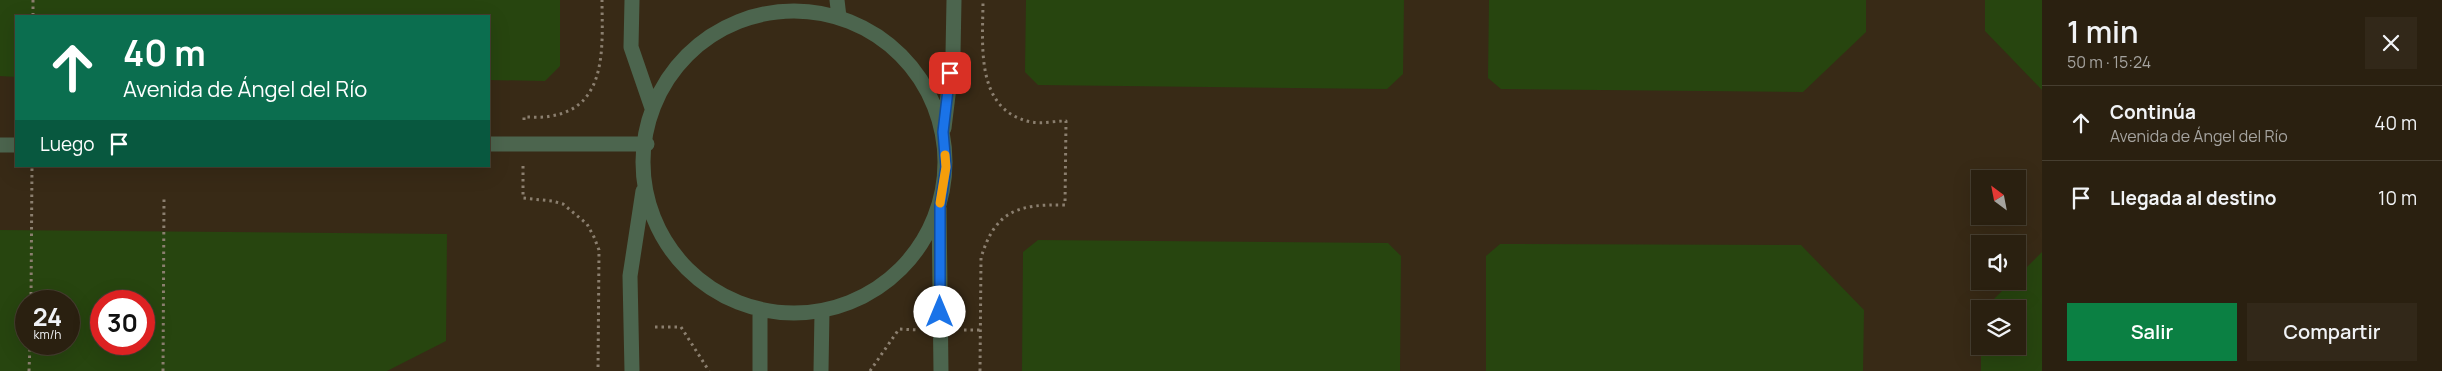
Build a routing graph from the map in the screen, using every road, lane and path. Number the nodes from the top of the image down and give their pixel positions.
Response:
1 (33, 0) edge
2 (602, 0) edge
3 (632, 0) edge
4 (837, 0) edge
5 (954, 0) edge
6 (983, 0) edge
7 (764, 7) edge
8 (33, 15) edge
9 (839, 17) junction
10 (652, 108) junction
11 (524, 117) dead end
12 (943, 132) junction
13 (490, 144) edge
14 (647, 144) junction
15 (0, 145) edge
16 (15, 145) edge
17 (32, 167) edge
18 (644, 187) junction
19 (522, 198) dead end
20 (164, 199) dead end
21 (940, 206) junction
22 (31, 290) edge
23 (760, 310) junction
24 (822, 311) junction
25 (599, 326) junction
26 (631, 327) junction
27 (30, 355) edge
28 (30, 371) edge
29 (163, 371) edge
30 (598, 371) edge
31 (632, 371) edge
32 (709, 371) edge
33 (760, 371) edge
34 (821, 371) edge
35 (941, 371) edge
36 (980, 371) edge

1 - 8 path
2 - 11 path
3 - 10 street
4 - 9 street
5 - 12 street
6 - 36 path
7 - 9 street
7 - 10 street
9 - 12 street
10 - 14 street
12 - 21 street
13 - 14 street
14 - 18 street
15 - 16 street
17 - 22 path
18 - 23 street
18 - 26 street
19 - 25 path
20 - 29 path
21 - 24 street
21 - 35 street
23 - 24 street
23 - 33 street
24 - 34 street
25 - 26 path
25 - 30 path
26 - 31 street
26 - 32 path
27 - 28 path

